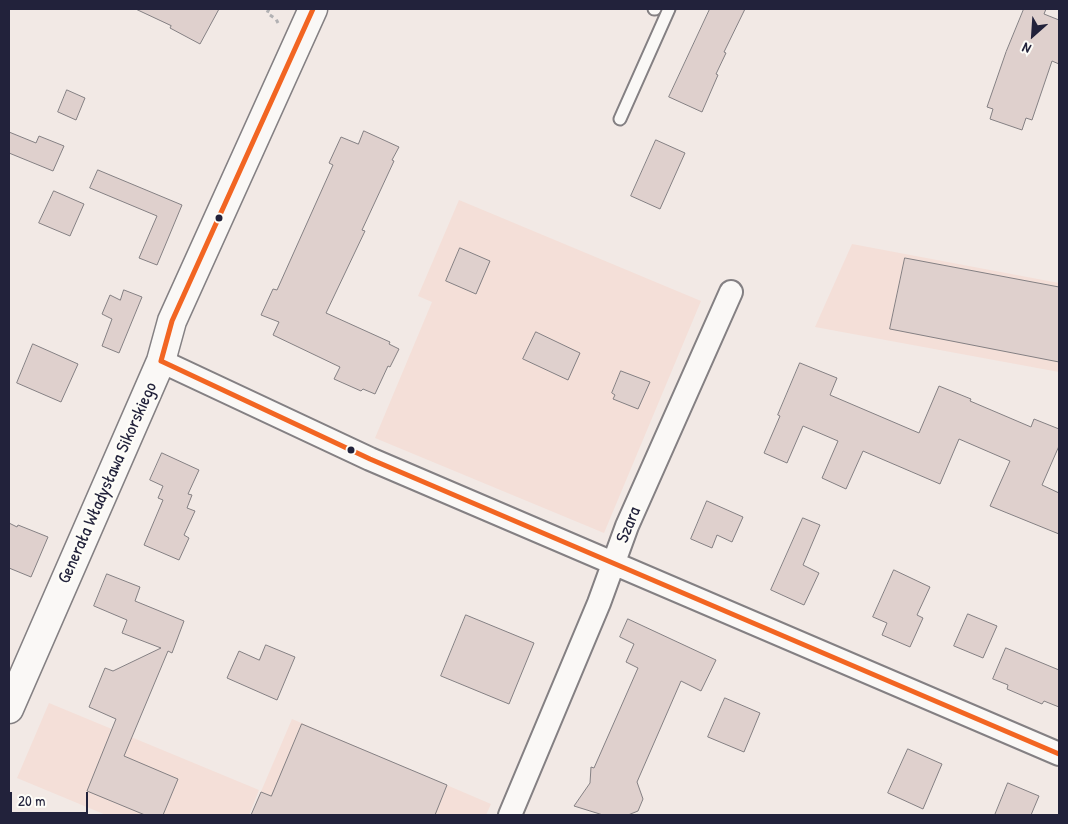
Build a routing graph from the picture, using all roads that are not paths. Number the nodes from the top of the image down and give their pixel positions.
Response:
1 (670, 9) edge
2 (306, 11) edge
3 (620, 119) dead end
4 (730, 292) dead end
5 (161, 361) junction
6 (614, 564) junction
7 (9, 710) edge
8 (1059, 754) edge
9 (510, 815) edge

1 - 3 lane
2 - 5 street, Generała Władysława Sikorskiego
4 - 6 street, Szara
5 - 6 street
5 - 7 street, Generała Władysława Sikorskiego
6 - 8 street
6 - 9 street, Szara

